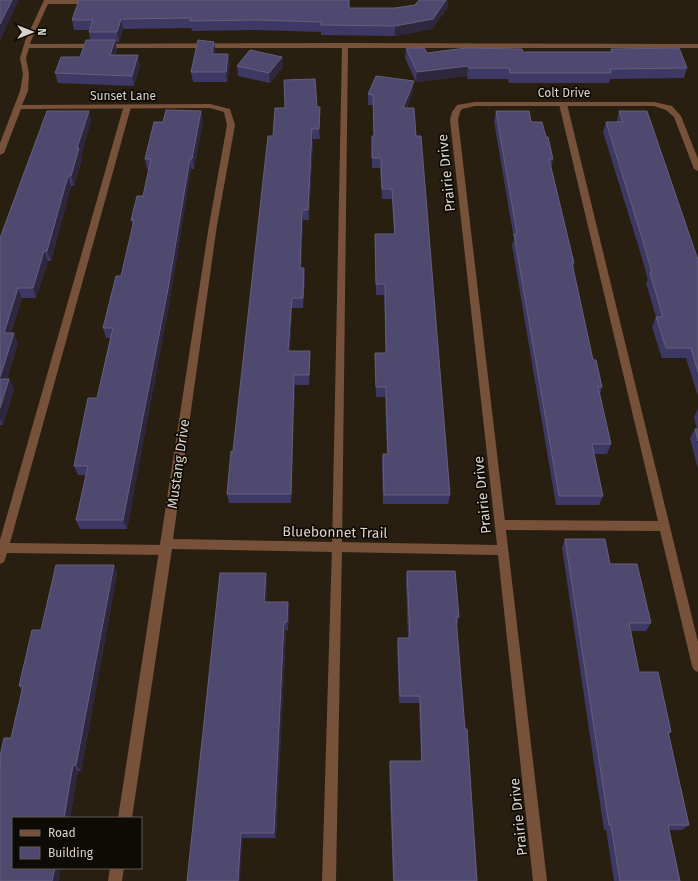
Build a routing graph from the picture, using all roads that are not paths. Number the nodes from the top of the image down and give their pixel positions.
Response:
1 (47, 1) edge
2 (101, 2) edge
3 (345, 45) junction
4 (27, 46) junction
5 (698, 46) edge
6 (563, 104) junction
7 (18, 107) junction
8 (127, 107) junction
9 (460, 107) joint
10 (227, 111) joint
11 (0, 153) edge
12 (698, 169) edge
13 (500, 525) junction
14 (665, 526) junction
15 (166, 547) junction
16 (337, 547) junction
17 (502, 550) junction
18 (1, 552) edge
19 (698, 666) edge
20 (124, 817) edge
21 (117, 869) edge
22 (115, 881) edge
23 (330, 881) edge
24 (540, 881) edge

1 - 2 street
1 - 4 street
3 - 4 street
3 - 5 street
3 - 16 street
4 - 7 street
6 - 9 street, Colt Drive
6 - 12 street, Colt Drive
6 - 14 street
7 - 8 street, Sunset Lane
7 - 11 street
8 - 10 street, Sunset Lane
8 - 18 street
9 - 13 street, Prairie Drive
10 - 15 street, Mustang Drive
13 - 14 street
13 - 17 street, Prairie Drive
14 - 19 street
15 - 16 street, Bluebonnet Trail
15 - 18 street, Bluebonnet Trail
15 - 20 street, Mustang Drive
16 - 17 street, Bluebonnet Trail
16 - 23 street
17 - 24 street, Prairie Drive
21 - 22 street

